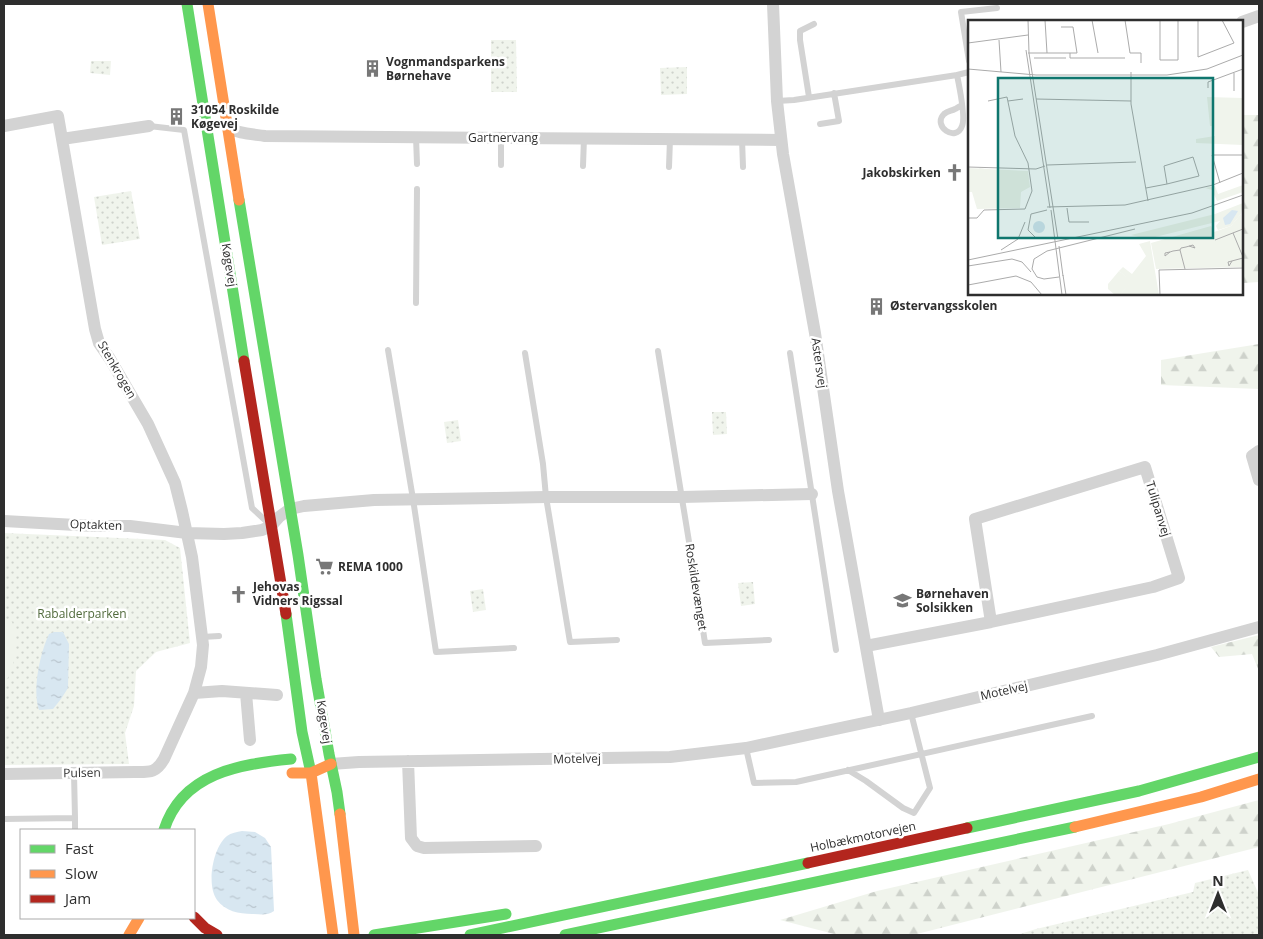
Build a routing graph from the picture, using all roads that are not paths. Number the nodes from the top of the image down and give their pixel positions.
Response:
1 (187, 4) edge
2 (208, 4) edge
3 (773, 4) edge
4 (997, 8) dead end
5 (1259, 16) edge
6 (1243, 22) edge
7 (814, 24) dead end
8 (968, 54) edge
9 (968, 72) edge
10 (957, 75) junction
11 (834, 93) junction
12 (809, 97) junction
13 (777, 101) junction
14 (962, 105) junction
15 (820, 124) dead end
16 (4, 126) edge
17 (149, 126) joint
18 (227, 126) junction
19 (416, 137) junction
20 (501, 138) junction
21 (584, 138) junction
22 (62, 139) junction
23 (670, 139) junction
24 (742, 139) junction
25 (781, 140) junction
26 (416, 164) dead end
27 (500, 165) dead end
28 (584, 166) dead end
29 (669, 167) dead end
30 (742, 167) dead end
31 (416, 189) dead end
32 (416, 303) dead end
33 (388, 350) dead end
34 (658, 351) dead end
35 (525, 353) dead end
36 (790, 353) dead end
37 (247, 375) junction
38 (1259, 450) edge
39 (1259, 480) edge
40 (812, 494) junction
41 (546, 496) junction
42 (682, 497) junction
43 (413, 499) junction
44 (290, 509) junction
45 (4, 521) edge
46 (270, 526) junction
47 (187, 534) junction
48 (991, 622) junction
49 (1259, 627) edge
50 (219, 636) dead end
51 (202, 637) junction
52 (617, 640) dead end
53 (769, 640) dead end
54 (866, 646) junction
55 (514, 648) dead end
56 (836, 650) dead end
57 (292, 658) junction
58 (316, 679) junction
59 (194, 693) junction
60 (246, 693) junction
61 (277, 695) dead end
62 (911, 713) junction
63 (1092, 716) dead end
64 (879, 720) junction
65 (250, 740) dead end
66 (746, 748) junction
67 (921, 754) junction
68 (1259, 757) edge
69 (308, 758) junction
70 (408, 761) junction
71 (331, 764) junction
72 (848, 770) junction
73 (314, 771) junction
74 (74, 773) junction
75 (4, 774) edge
76 (286, 774) dead end
77 (1259, 779) edge
78 (74, 818) junction
79 (4, 819) edge
80 (75, 829) edge
81 (164, 829) edge
82 (536, 846) dead end
83 (347, 878) junction
84 (823, 880) junction
85 (671, 893) junction
86 (535, 910) dead end
87 (516, 912) dead end
88 (195, 918) edge
89 (138, 919) edge
90 (697, 919) dead end
91 (129, 935) edge
92 (218, 935) edge
93 (333, 935) edge
94 (354, 935) edge
95 (374, 935) edge
96 (470, 935) edge
97 (565, 935) edge

1 - 37 main road, Køgevej
2 - 18 main road, Køgevej
3 - 13 street, Astersvej
4 - 8 lane
5 - 6 street
7 - 12 lane
9 - 10 lane
10 - 11 lane
10 - 14 lane
11 - 12 lane
11 - 15 lane
12 - 13 lane
13 - 25 street, Astersvej
14 - 14 lane
16 - 22 street, Stenkrogen
17 - 22 street
17 - 46 lane
18 - 19 street, Gartnervang
18 - 44 main road, Køgevej
19 - 20 street, Gartnervang
19 - 26 lane
20 - 21 street, Gartnervang
20 - 27 lane
21 - 23 street, Gartnervang
21 - 28 lane
22 - 47 street, Stenkrogen
23 - 24 street, Gartnervang
23 - 29 lane
24 - 25 street, Gartnervang
24 - 30 lane
25 - 54 street, Astersvej
31 - 32 lane
33 - 43 lane
34 - 42 lane, Roskildevænget
35 - 41 lane
36 - 40 lane
37 - 44 main road
37 - 46 main road, Køgevej
38 - 39 street
40 - 42 street
40 - 56 lane
41 - 42 street
41 - 43 street
41 - 52 lane
42 - 53 lane, Roskildevænget
43 - 44 street
43 - 55 lane
44 - 46 street
44 - 58 main road, Køgevej
45 - 47 street, Optakten
46 - 47 street, Optakten
46 - 57 main road, Køgevej
46 - 58 main road
47 - 51 street
48 - 48 street, Tulipanvej
48 - 54 street, Tulipanvej
49 - 62 street, Motelvej
50 - 51 lane
51 - 59 street
54 - 64 street, Astersvej
57 - 69 main road, Køgevej
57 - 71 main road
58 - 71 main road, Køgevej
59 - 60 street
59 - 74 street, Pulsen
60 - 61 street
60 - 65 street
62 - 64 street, Motelvej
62 - 67 lane
63 - 67 lane
64 - 66 street, Motelvej
66 - 70 street, Motelvej
66 - 72 lane
67 - 72 lane
67 - 72 lane
68 - 85 main road, Holbækmotorvejen
69 - 71 main road
69 - 73 main road, Køgevej
69 - 81 main road
70 - 71 street, Motelvej
70 - 82 street
71 - 73 main road
71 - 83 main road, Køgevej
73 - 76 main road
73 - 83 main road
73 - 93 main road, Køgevej
74 - 75 street, Pulsen
74 - 78 lane
77 - 84 main road
78 - 79 lane
78 - 80 lane
83 - 94 main road, Køgevej
84 - 90 main road
84 - 97 main road
85 - 86 main road
85 - 96 main road, Holbækmotorvejen
87 - 95 main road
88 - 92 main road
89 - 91 main road

